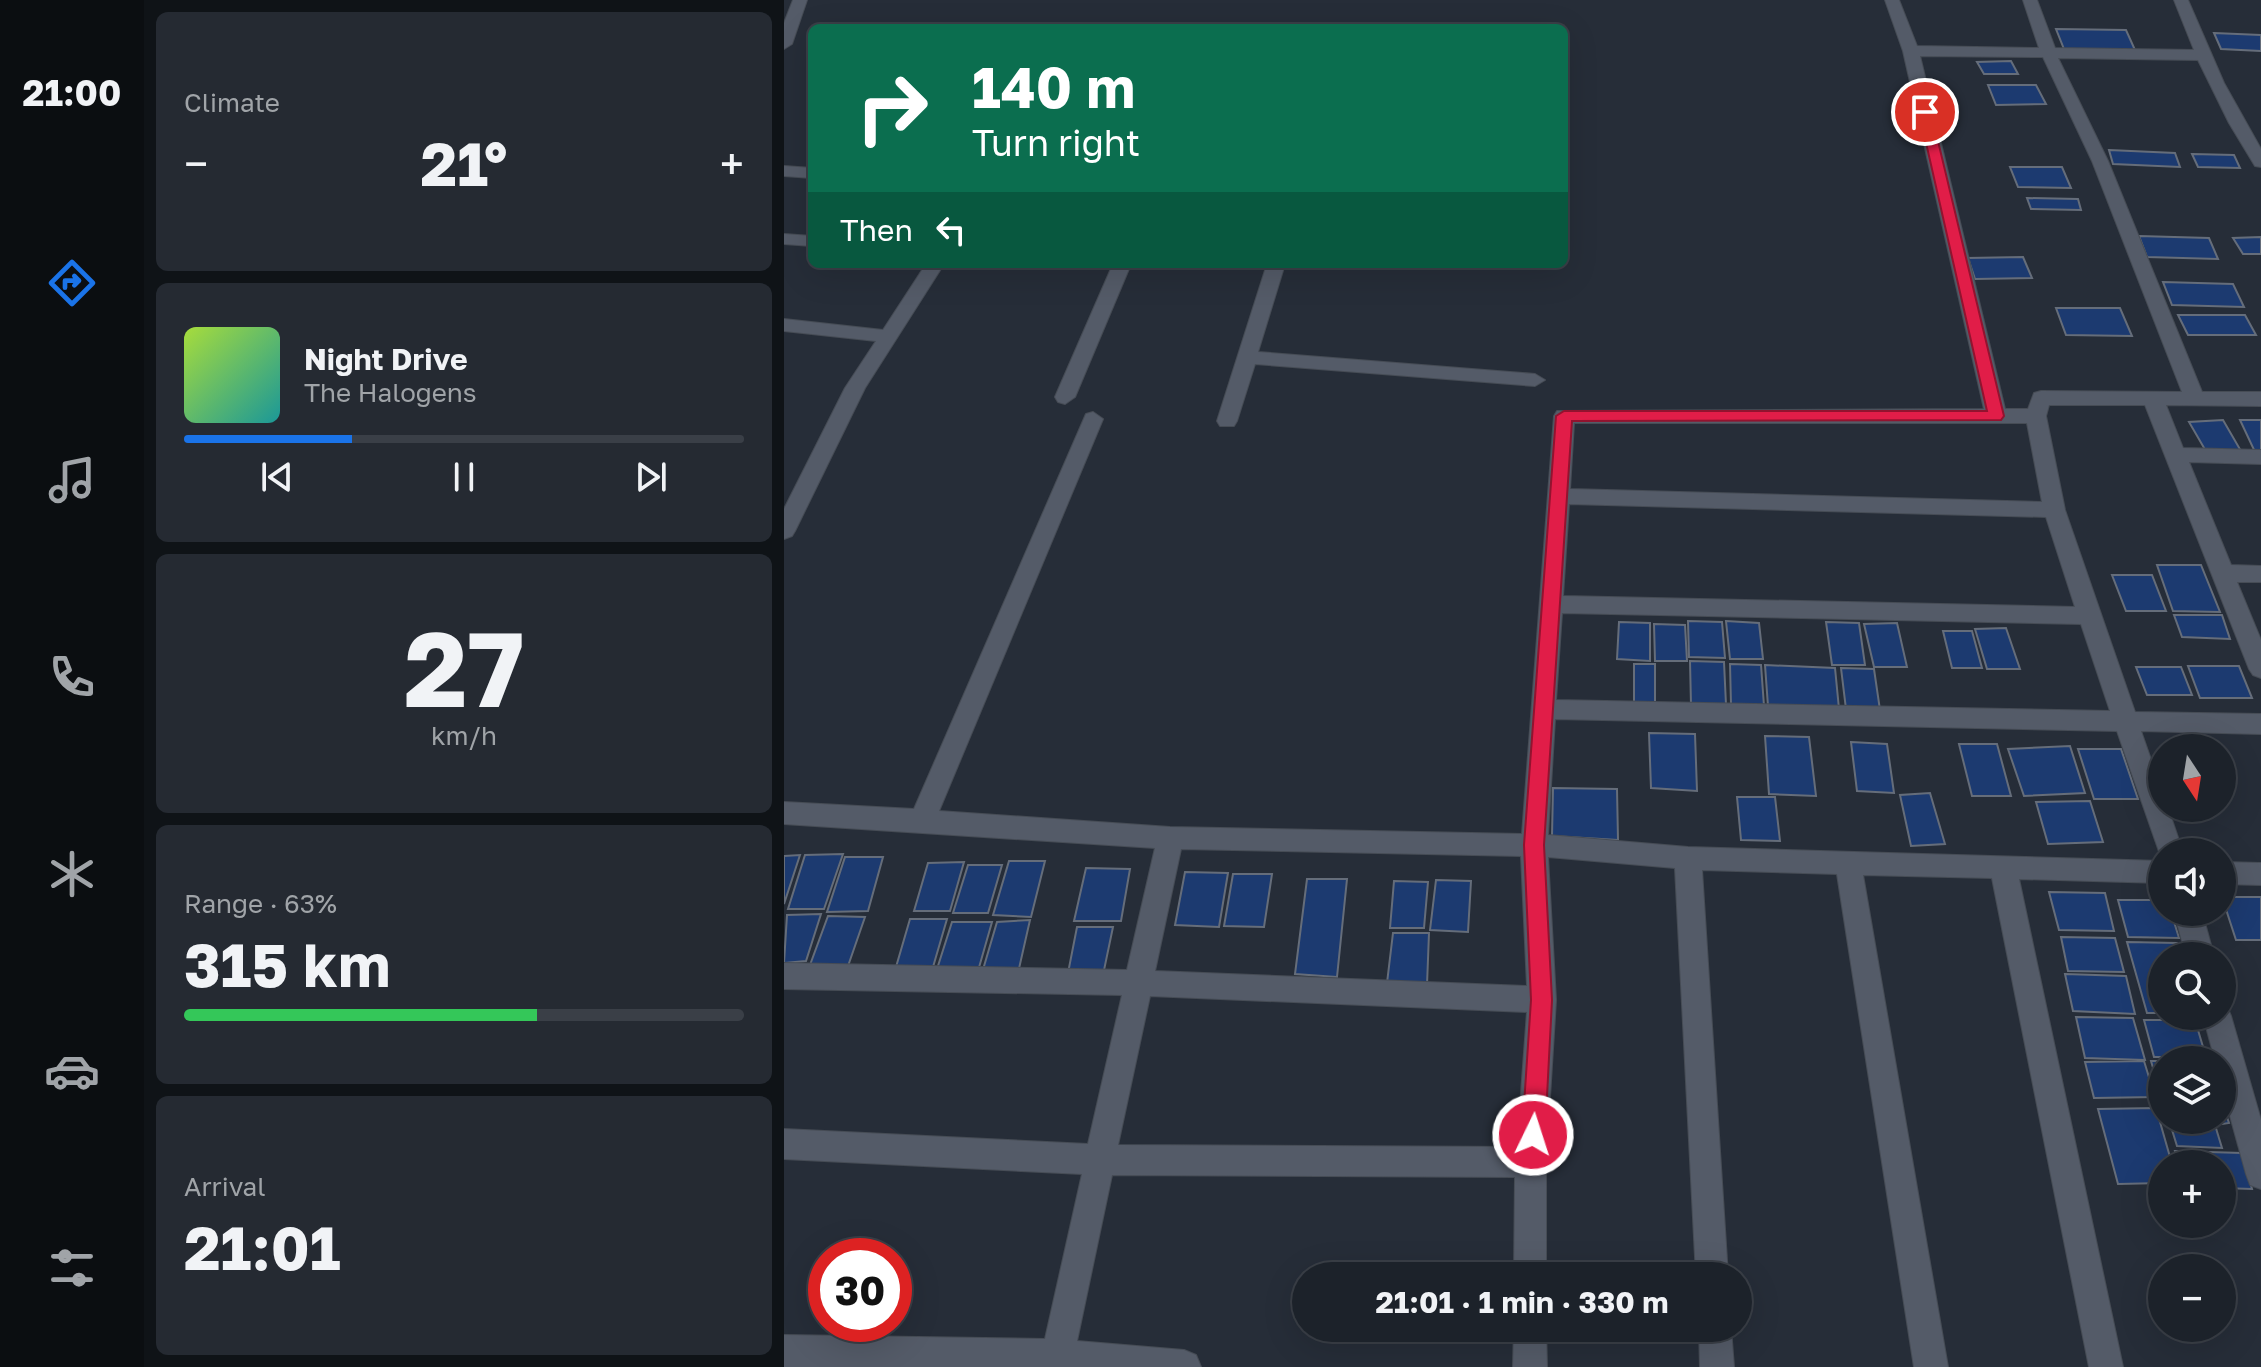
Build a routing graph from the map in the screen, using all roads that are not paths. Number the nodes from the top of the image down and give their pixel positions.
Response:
1 (800, 0) edge
2 (1892, 0) edge
3 (2030, 0) edge
4 (2181, 0) edge
5 (784, 44) edge
6 (1911, 51) junction
7 (2049, 54) junction
8 (2202, 55) junction
9 (2261, 162) edge
10 (784, 171) edge
11 (808, 173) edge
12 (784, 239) edge
13 (808, 241) edge
14 (932, 268) edge
15 (1120, 268) edge
16 (1275, 268) edge
17 (784, 325) edge
18 (888, 336) junction
19 (1247, 357) junction
20 (1535, 380) dead end
21 (1065, 397) dead end
22 (2153, 399) junction
23 (2195, 399) junction
24 (2261, 399) edge
25 (1996, 416) junction
26 (2036, 416) junction
27 (1093, 419) dead end
28 (1227, 421) dead end
29 (2176, 455) junction
30 (2261, 457) edge
31 (1559, 496) junction
32 (2054, 510) junction
33 (784, 531) edge
34 (2223, 573) junction
35 (2261, 574) edge
36 (1550, 604) junction
37 (2090, 616) junction
38 (2261, 669) edge
39 (1542, 709) junction
40 (2125, 721) junction
41 (2261, 724) edge
42 (784, 813) edge
43 (922, 820) junction
44 (1170, 838) junction
45 (2165, 838) edge
46 (1534, 845) junction
47 (1688, 858) junction
48 (1848, 862) junction
49 (2003, 867) junction
50 (2148, 872) edge
51 (2236, 873) edge
52 (2261, 874) edge
53 (784, 976) edge
54 (1139, 983) junction
55 (1542, 1000) junction
56 (2221, 1030) edge
57 (784, 1144) edge
58 (1099, 1160) junction
59 (1531, 1162) junction
60 (2261, 1174) edge
61 (1530, 1262) edge
62 (1711, 1262) edge
63 (1530, 1342) edge
64 (1716, 1342) edge
65 (784, 1352) edge
66 (1056, 1362) edge
67 (1184, 1367) edge
68 (1530, 1367) edge
69 (1717, 1367) edge
70 (1931, 1367) edge
71 (2106, 1367) edge

1 - 5 street
2 - 6 street
3 - 7 street
4 - 8 street
6 - 7 street
6 - 25 street
7 - 8 street
7 - 23 street
8 - 9 street
10 - 11 street
12 - 13 street
14 - 18 street
15 - 21 street
16 - 19 street
17 - 18 street
18 - 33 street
19 - 20 street
19 - 28 street
22 - 23 street
22 - 26 street
22 - 29 street
23 - 24 street
25 - 26 street
25 - 31 street
26 - 32 street
27 - 43 street
29 - 30 street
29 - 34 street
31 - 32 street
31 - 36 street
32 - 37 street
34 - 35 street
34 - 38 street
36 - 37 street
36 - 39 street
37 - 40 street
39 - 40 street
39 - 46 street
40 - 41 street
40 - 45 street
42 - 43 street
43 - 44 street
44 - 46 street
44 - 54 street
46 - 47 street
46 - 55 street
47 - 48 street
47 - 62 street
48 - 49 street
48 - 70 street
49 - 50 street
49 - 71 street
51 - 52 street
53 - 54 street
54 - 55 street
54 - 58 street
55 - 59 street
56 - 60 street
57 - 58 street
58 - 59 street
58 - 66 street
59 - 61 street
63 - 68 street
64 - 69 street
65 - 66 street
66 - 67 street

